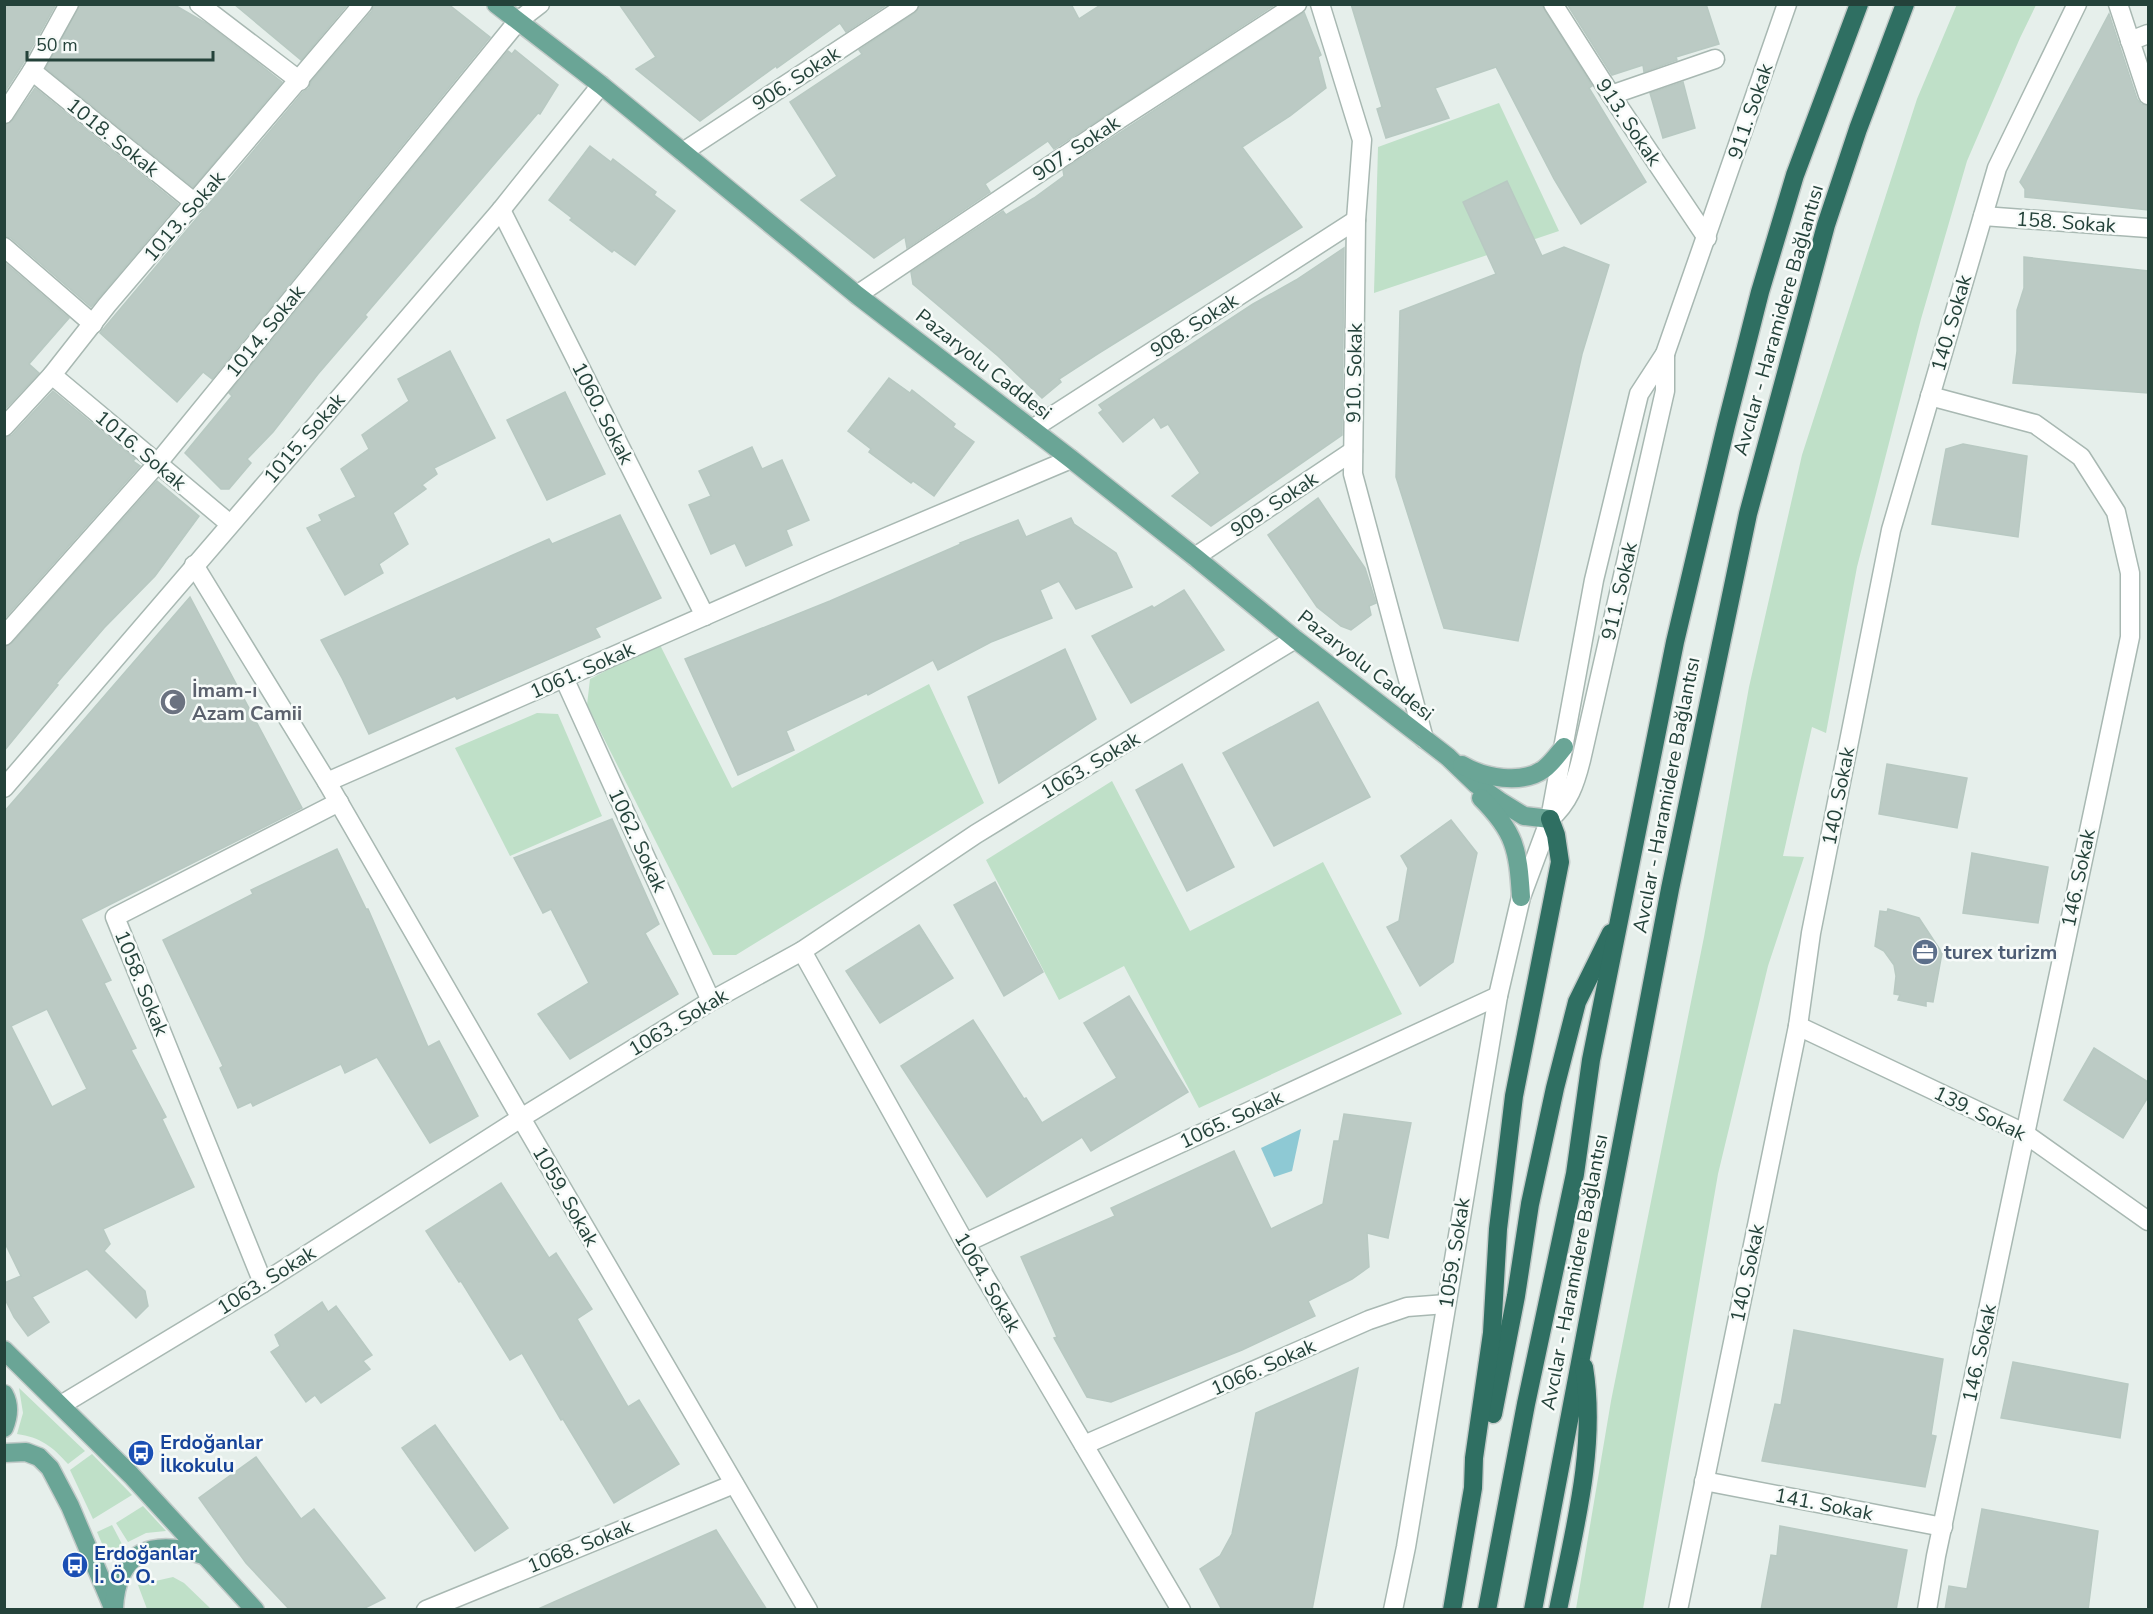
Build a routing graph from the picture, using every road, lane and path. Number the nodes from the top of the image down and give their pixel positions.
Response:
1 (69, 4) edge
2 (199, 4) edge
3 (363, 4) edge
4 (496, 4) edge
5 (540, 4) edge
6 (909, 4) edge
7 (1297, 4) edge
8 (1320, 4) edge
9 (1553, 4) edge
10 (1787, 4) edge
11 (1859, 4) edge
12 (1905, 4) edge
13 (2077, 4) edge
14 (2118, 4) edge
15 (518, 21) junction
16 (2148, 34) edge
17 (2130, 41) junction
18 (1715, 59) dead end
19 (32, 71) junction
20 (300, 81) junction
21 (601, 85) junction
22 (1611, 95) junction
23 (2148, 95) edge
24 (4, 114) edge
25 (683, 152) junction
26 (195, 203) junction
27 (501, 210) junction
28 (1983, 216) junction
29 (1356, 220) junction
30 (2148, 228) edge
31 (1707, 238) junction
32 (4, 247) edge
33 (857, 294) junction
34 (93, 324) junction
35 (1665, 354) junction
36 (52, 375) junction
37 (1930, 396) junction
38 (4, 427) edge
39 (1032, 429) junction
40 (1353, 451) junction
41 (1071, 459) junction
42 (157, 464) junction
43 (230, 524) junction
44 (1196, 557) junction
45 (194, 565) junction
46 (705, 616) junction
47 (4, 636) edge
48 (1295, 639) junction
49 (564, 678) junction
50 (1424, 739) junction
51 (1564, 747) junction
52 (1448, 757) junction
53 (327, 782) junction
54 (4, 788) edge
55 (339, 802) junction
56 (1550, 819) junction
57 (1521, 897) junction
58 (1620, 915) junction
59 (802, 951) junction
60 (1498, 996) junction
61 (711, 1001) junction
62 (1798, 1026) junction
63 (521, 1118) junction
64 (2024, 1133) junction
65 (2148, 1221) edge
66 (965, 1243) junction
67 (263, 1283) junction
68 (1446, 1304) junction
69 (5, 1349) edge
70 (1582, 1353) junction
71 (4, 1394) edge
72 (61, 1406) junction
73 (4, 1428) edge
74 (1084, 1445) junction
75 (4, 1453) edge
76 (1704, 1481) junction
77 (734, 1484) junction
78 (1473, 1488) junction
79 (1943, 1527) junction
80 (203, 1555) junction
81 (114, 1610) edge
82 (255, 1610) edge
83 (426, 1610) edge
84 (808, 1610) edge
85 (1181, 1610) edge
86 (1393, 1610) edge
87 (1452, 1610) edge
88 (1487, 1610) edge
89 (1533, 1610) edge
90 (1558, 1610) edge
91 (1678, 1610) edge
92 (1927, 1610) edge

1 - 19 street
2 - 20 street
3 - 20 street, 1013. Sokak
4 - 15 main road, Pazaryolu Caddesi
5 - 15 street, 1014. Sokak
6 - 25 street, 906. Sokak
7 - 33 street, 907. Sokak
8 - 29 street, 910. Sokak
9 - 22 street, 913. Sokak
10 - 31 street, 911. Sokak
11 - 58 highway, Avcılar - Haramidere Bağlantısı
12 - 70 highway, Avcılar - Haramidere Bağlantısı
13 - 28 street, 140. Sokak
14 - 17 street
15 - 21 main road, Pazaryolu Caddesi
15 - 42 street, 1014. Sokak
16 - 17 street
17 - 23 street
18 - 22 street
19 - 24 street
19 - 26 street, 1018. Sokak
20 - 26 street, 1013. Sokak
21 - 25 main road, Pazaryolu Caddesi
21 - 27 street, 1015. Sokak
22 - 31 street, 913. Sokak
25 - 33 main road, Pazaryolu Caddesi
26 - 34 street, 1013. Sokak
27 - 43 street, 1015. Sokak
27 - 46 street, 1060. Sokak
28 - 30 street, 158. Sokak
28 - 37 street, 140. Sokak
29 - 39 street, 908. Sokak
29 - 40 street, 910. Sokak
31 - 35 street, 911. Sokak
32 - 34 street
33 - 39 main road, Pazaryolu Caddesi
34 - 36 street, 1013. Sokak
35 - 51 street, 911. Sokak
35 - 56 street, 911. Sokak
36 - 38 street, 1013. Sokak
36 - 42 street, 1016. Sokak
37 - 62 street, 140. Sokak
37 - 64 street, 146. Sokak
39 - 41 main road, Pazaryolu Caddesi
40 - 44 street, 909. Sokak
40 - 50 street, 910. Sokak
41 - 44 main road, Pazaryolu Caddesi
41 - 46 street, 1061. Sokak
42 - 43 street, 1016. Sokak
42 - 47 street, 1014. Sokak
43 - 45 street, 1015. Sokak
44 - 48 main road, Pazaryolu Caddesi
45 - 53 street
45 - 54 street, 1015. Sokak
46 - 49 street, 1061. Sokak
48 - 50 main road, Pazaryolu Caddesi
48 - 59 street, 1063. Sokak
49 - 53 street, 1061. Sokak
49 - 61 street, 1062. Sokak
50 - 52 main road, Pazaryolu Caddesi
51 - 52 main road
51 - 56 street, 911. Sokak
52 - 56 main road
52 - 57 main road
53 - 55 street, 1059. Sokak
55 - 63 street, 1059. Sokak
55 - 67 street, 1058. Sokak
56 - 57 street, 1059. Sokak
56 - 78 highway
57 - 60 street, 1059. Sokak
58 - 78 highway
58 - 88 highway, Avcılar - Haramidere Bağlantısı
59 - 61 street, 1063. Sokak
59 - 66 street, 1064. Sokak
60 - 66 street, 1065. Sokak
60 - 68 street, 1059. Sokak
61 - 63 street, 1063. Sokak
62 - 64 street, 139. Sokak
62 - 76 street, 140. Sokak
63 - 67 street, 1063. Sokak
63 - 77 street, 1059. Sokak
64 - 65 street, 139. Sokak
64 - 79 street, 146. Sokak
66 - 74 street, 1064. Sokak
67 - 72 street, 1063. Sokak
68 - 74 street, 1066. Sokak
68 - 86 street, 1059. Sokak
69 - 72 main road
70 - 89 highway, Avcılar - Haramidere Bağlantısı
70 - 90 highway
71 - 73 main road
72 - 80 main road
74 - 85 street, 1064. Sokak
75 - 81 main road
76 - 79 street, 141. Sokak
76 - 91 street, 140. Sokak
77 - 83 street, 1068. Sokak
77 - 84 street, 1059. Sokak
78 - 87 highway
79 - 92 street, 146. Sokak
80 - 81 main road
80 - 82 main road

